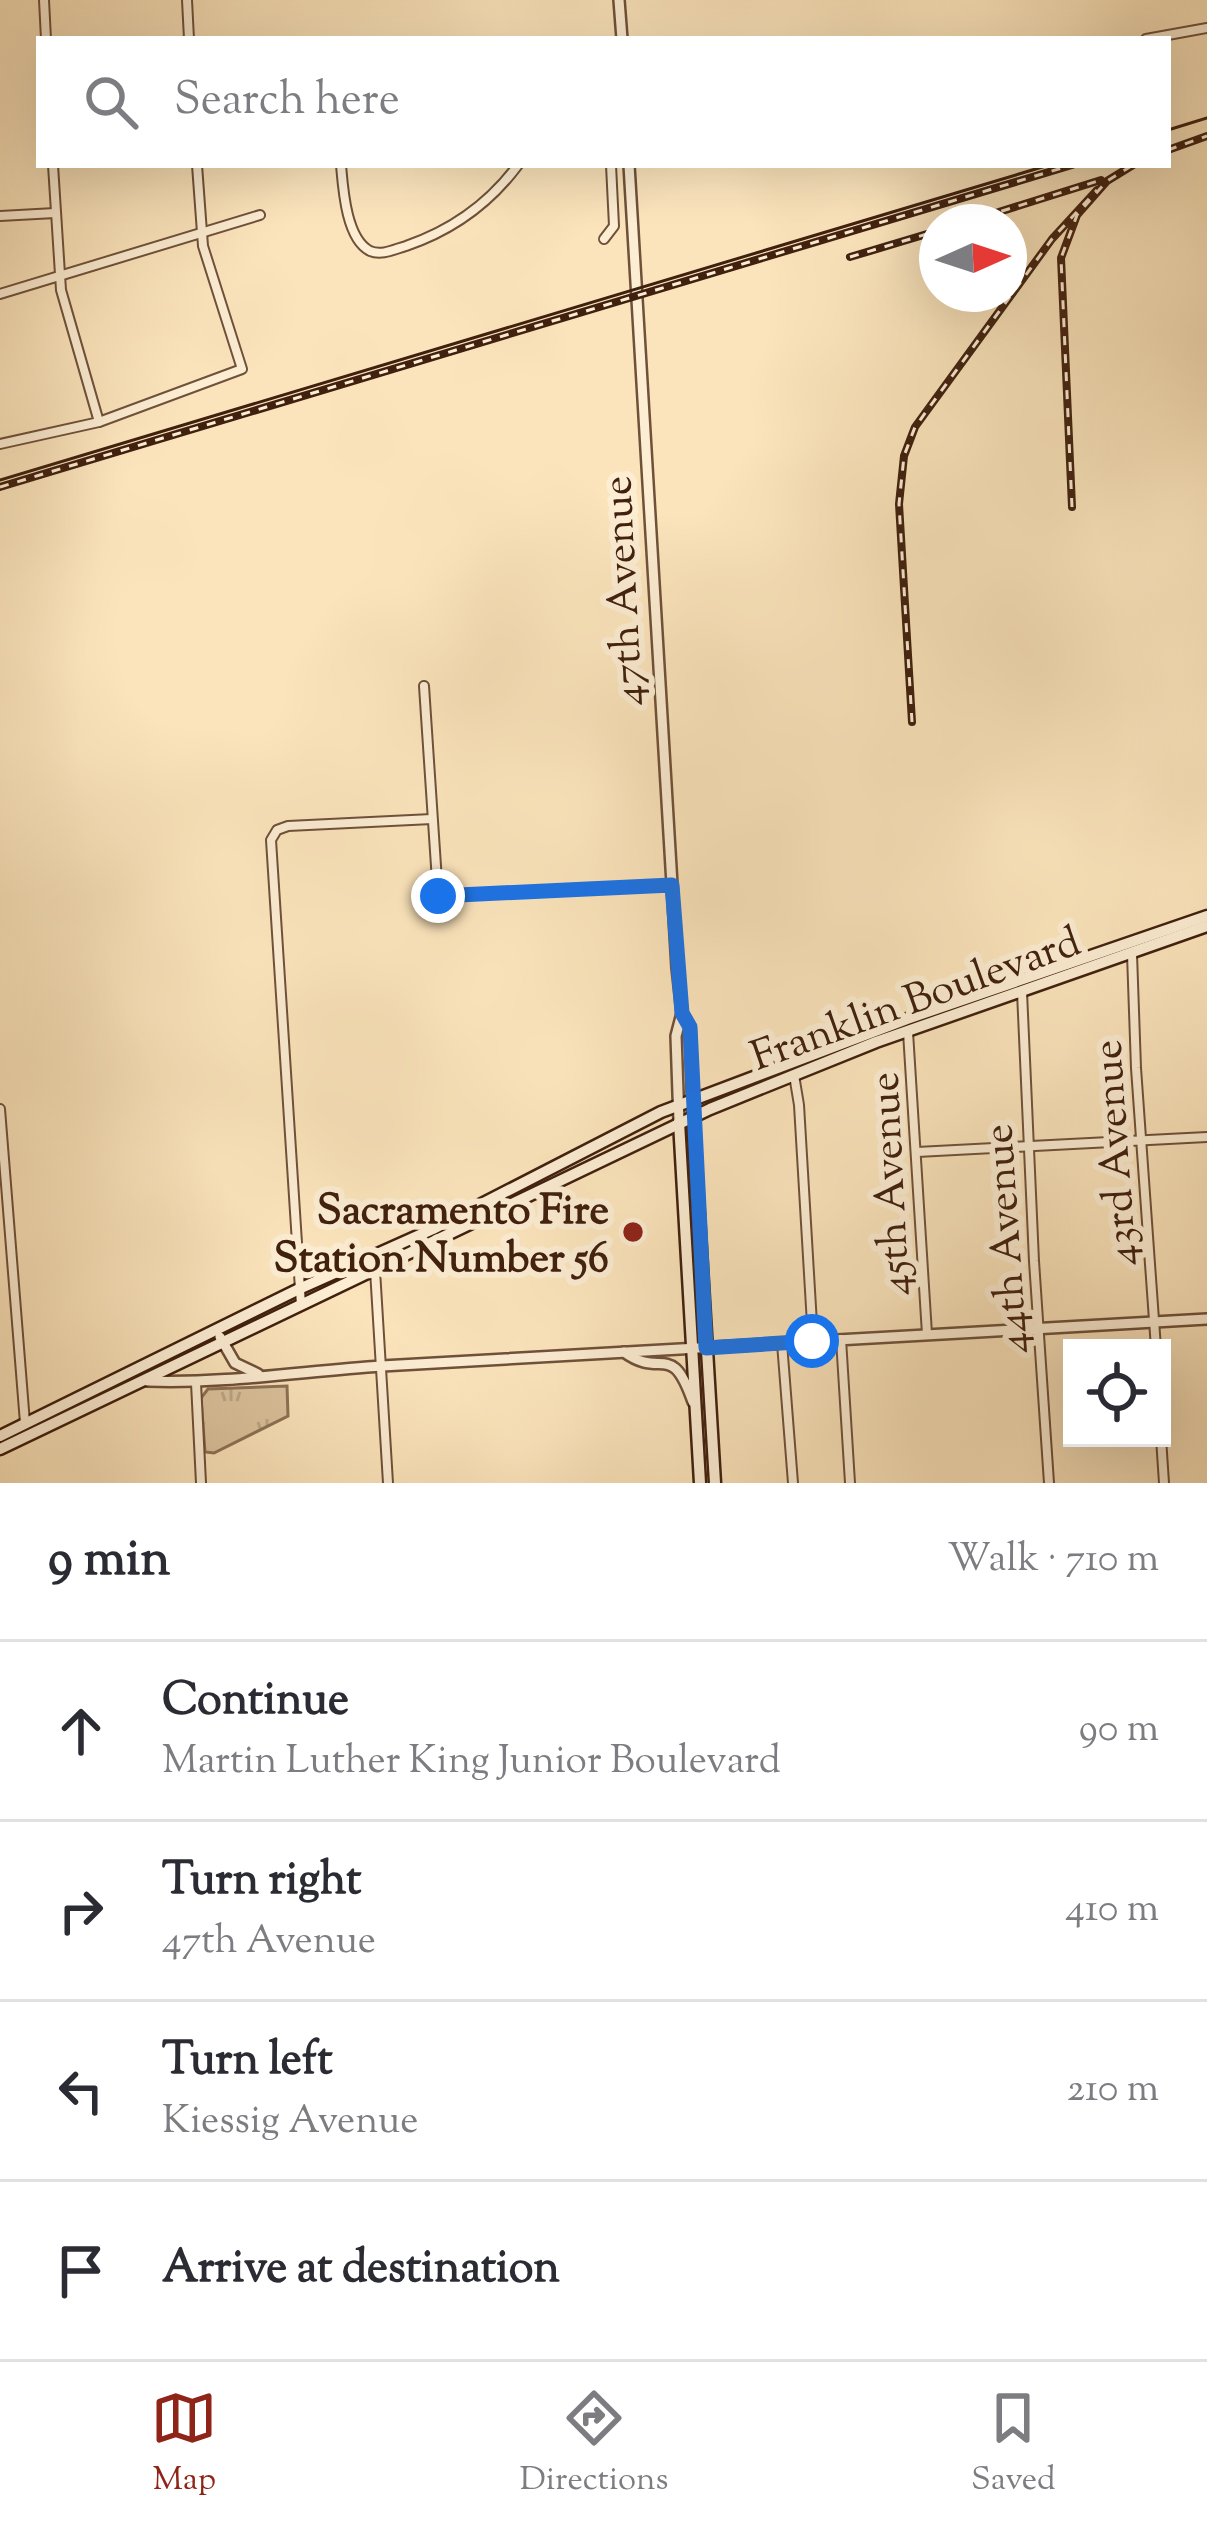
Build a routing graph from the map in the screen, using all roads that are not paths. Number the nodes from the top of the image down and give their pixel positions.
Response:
1 (44, 0) edge
2 (187, 0) edge
3 (619, 0) edge
4 (1207, 28) edge
5 (46, 36) edge
6 (189, 36) edge
7 (622, 36) edge
8 (1163, 36) edge
9 (53, 168) edge
10 (197, 168) edge
11 (342, 168) edge
12 (516, 168) edge
13 (611, 168) edge
14 (629, 168) edge
15 (55, 213) junction
16 (260, 214) dead end
17 (0, 216) edge
18 (201, 234) junction
19 (604, 239) dead end
20 (59, 276) junction
21 (0, 294) edge
22 (99, 422) junction
23 (0, 444) edge
24 (424, 686) dead end
25 (432, 819) junction
26 (672, 885) junction
27 (1207, 916) edge
28 (1207, 926) edge
29 (1132, 954) junction
30 (1022, 992) junction
31 (682, 1013) junction
32 (952, 1015) junction
33 (908, 1030) junction
34 (874, 1032) junction
35 (817, 1066) junction
36 (794, 1075) junction
37 (692, 1102) junction
38 (678, 1107) junction
39 (0, 1109) edge
40 (693, 1116) junction
41 (679, 1122) junction
42 (1207, 1137) edge
43 (1141, 1140) junction
44 (1028, 1147) junction
45 (917, 1152) junction
46 (375, 1270) junction
47 (299, 1289) junction
48 (301, 1305) junction
49 (1207, 1319) edge
50 (1154, 1322) junction
51 (1040, 1328) junction
52 (927, 1334) junction
53 (220, 1336) junction
54 (841, 1339) junction
55 (1155, 1339) edge
56 (812, 1341) junction
57 (782, 1343) junction
58 (706, 1348) junction
59 (690, 1349) junction
60 (624, 1352) junction
61 (382, 1366) junction
62 (258, 1374) junction
63 (118, 1378) junction
64 (142, 1381) junction
65 (196, 1383) junction
66 (695, 1408) junction
67 (68, 1415) junction
68 (25, 1423) junction
69 (0, 1436) edge
70 (1161, 1447) edge
71 (0, 1449) edge
72 (201, 1483) edge
73 (388, 1483) edge
74 (700, 1483) edge
75 (715, 1483) edge
76 (793, 1483) edge
77 (850, 1483) edge
78 (1049, 1483) edge
79 (1163, 1483) edge

1 - 5 street
2 - 6 street
3 - 7 street
4 - 8 street
9 - 15 street
10 - 18 street
11 - 12 street
13 - 19 street
14 - 26 street, 47th Avenue
15 - 17 street
15 - 20 street
16 - 18 street
18 - 20 street
18 - 22 street
20 - 21 street
20 - 22 street
22 - 23 street
24 - 25 street
25 - 26 street
25 - 47 street
26 - 31 street, 47th Avenue
27 - 34 main road, Franklin Boulevard
28 - 29 main road, Franklin Boulevard
29 - 30 main road, Franklin Boulevard
29 - 43 street, 43rd Avenue
30 - 32 main road, Franklin Boulevard
30 - 44 street, 44th Avenue
31 - 37 street, 47th Avenue
31 - 38 street, 47th Avenue
32 - 33 main road, Franklin Boulevard
32 - 34 main road
33 - 35 main road, Franklin Boulevard
33 - 45 street, 45th Avenue
34 - 35 main road
34 - 37 main road, Franklin Boulevard
35 - 36 main road, Franklin Boulevard
36 - 40 main road, Franklin Boulevard
36 - 56 street
37 - 38 main road, Franklin Boulevard
37 - 40 street, 47th Avenue
38 - 41 street, 47th Avenue
38 - 47 main road, Franklin Boulevard
39 - 68 street
40 - 41 main road, Franklin Boulevard
40 - 58 main road, 47th Avenue
41 - 46 main road, Franklin Boulevard
41 - 59 main road, 47th Avenue
42 - 43 street
43 - 44 street
43 - 50 street, 43rd Avenue
44 - 45 street
44 - 51 street, 44th Avenue
45 - 52 street, 45th Avenue
46 - 48 main road, Franklin Boulevard
46 - 61 street
47 - 48 street
47 - 53 main road, Franklin Boulevard
48 - 53 main road, Franklin Boulevard
49 - 50 street
50 - 51 street
50 - 55 street, 43rd Avenue
51 - 52 street
51 - 78 street, 44th Avenue
52 - 54 street
53 - 62 street
53 - 63 main road, Franklin Boulevard
53 - 64 main road, Franklin Boulevard
54 - 56 street
54 - 77 street
56 - 57 street
57 - 58 street
57 - 76 street
58 - 59 street
58 - 75 main road, 47th Avenue
59 - 60 street
59 - 66 main road, 47th Avenue
60 - 61 street
60 - 66 street
61 - 62 street
61 - 73 street
62 - 65 street
63 - 67 main road
63 - 68 main road, Franklin Boulevard
64 - 65 street
64 - 67 main road, Franklin Boulevard
65 - 72 street
66 - 74 main road, 47th Avenue
67 - 71 main road, Franklin Boulevard
68 - 69 main road, Franklin Boulevard
70 - 79 street

